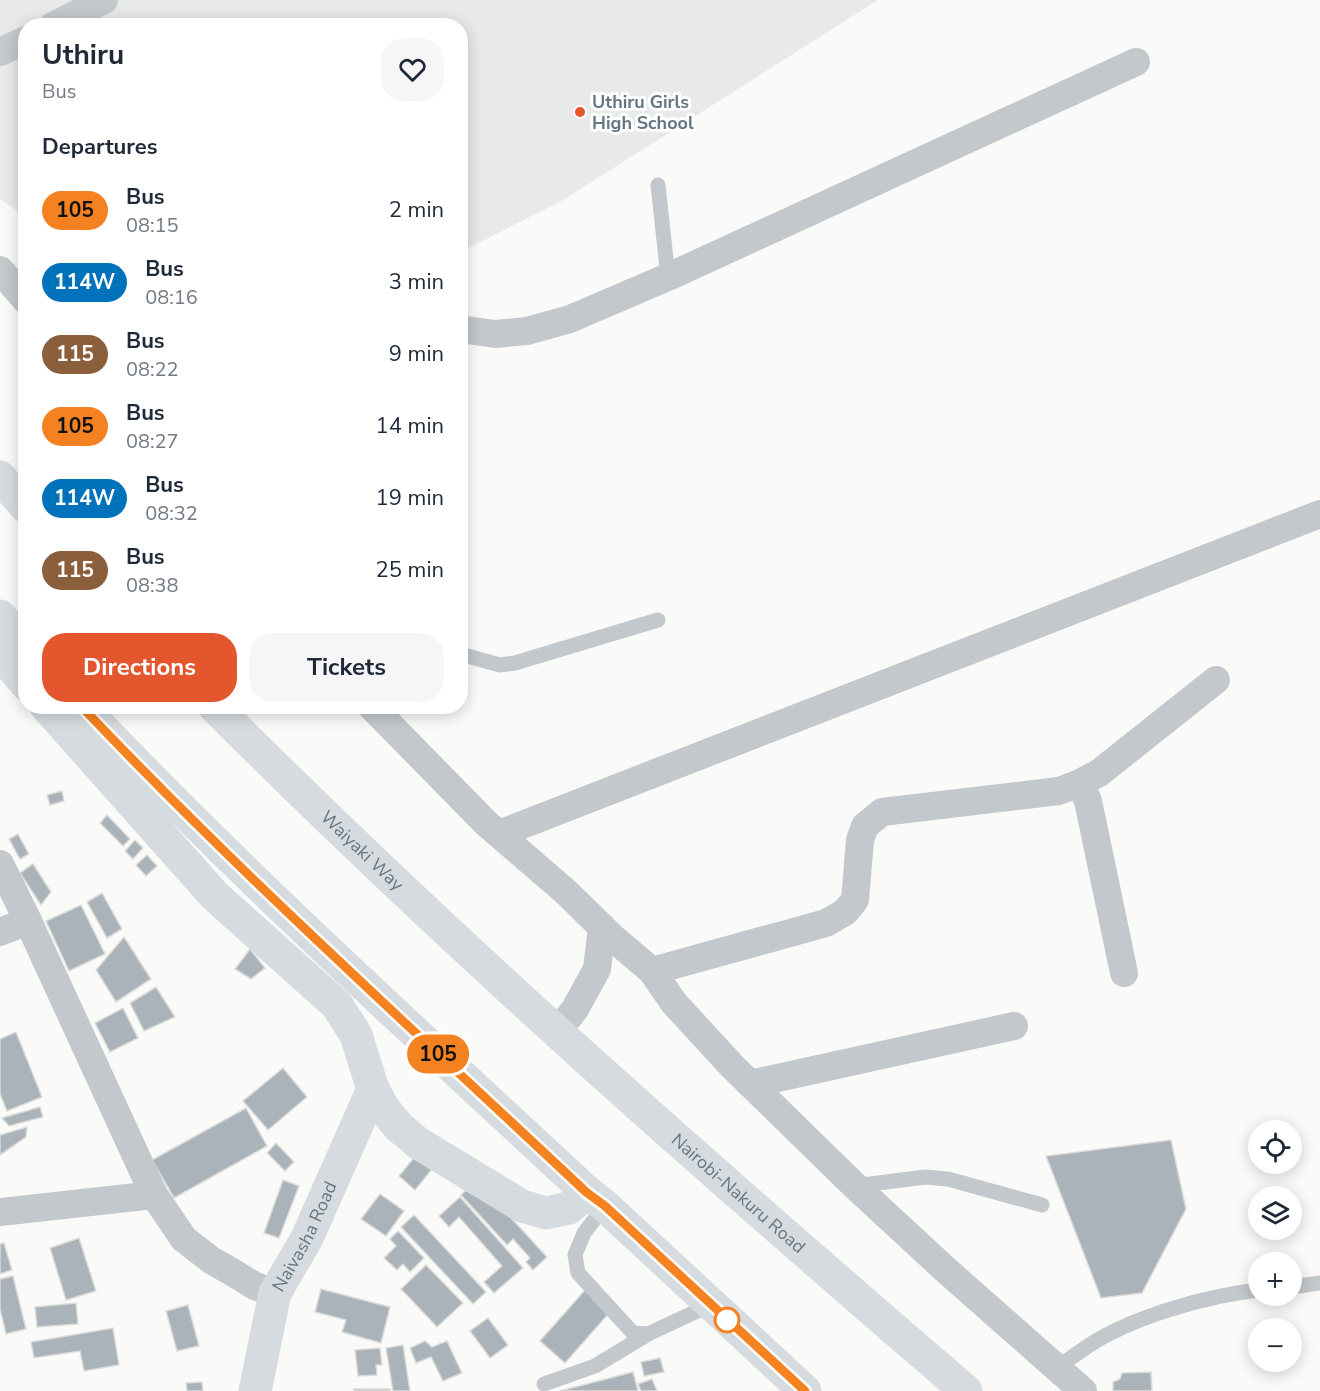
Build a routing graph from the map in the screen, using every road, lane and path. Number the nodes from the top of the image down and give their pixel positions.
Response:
1 (104, 0) edge
2 (69, 18) edge
3 (18, 44) edge
4 (0, 52) edge
5 (1136, 62) dead end
6 (658, 185) dead end
7 (0, 270) edge
8 (668, 277) junction
9 (18, 291) edge
10 (468, 330) edge
11 (0, 477) edge
12 (18, 498) edge
13 (1320, 514) edge
14 (0, 616) edge
15 (658, 620) dead end
16 (18, 636) edge
17 (0, 653) edge
18 (468, 656) edge
19 (18, 674) edge
20 (1216, 680) dead end
21 (53, 714) edge
22 (89, 714) edge
23 (222, 714) edge
24 (379, 714) edge
25 (1080, 783) junction
26 (498, 834) junction
27 (0, 864) edge
28 (28, 921) junction
29 (602, 927) junction
30 (0, 932) edge
31 (652, 971) junction
32 (1124, 973) dead end
33 (514, 991) joint
34 (1014, 1026) dead end
35 (558, 1031) junction
36 (750, 1084) junction
37 (373, 1089) junction
38 (855, 1186) junction
39 (154, 1195) junction
40 (596, 1199) junction
41 (1042, 1205) dead end
42 (0, 1212) edge
43 (1320, 1283) edge
44 (1302, 1286) edge
45 (1248, 1292) edge
46 (275, 1293) junction
47 (710, 1305) junction
48 (648, 1334) junction
49 (1058, 1367) junction
50 (544, 1384) dead end
51 (255, 1391) edge
52 (805, 1391) edge
53 (966, 1391) edge
54 (1083, 1391) edge

1 - 2 street
3 - 4 street
5 - 8 street
6 - 8 lane
7 - 9 street
8 - 10 street
11 - 12 main road
13 - 26 street
14 - 16 main road
15 - 18 lane
17 - 19 main road
20 - 25 street
21 - 37 main road
22 - 40 main road
23 - 33 main road, Waiyaki Way
24 - 26 street
25 - 31 street
25 - 32 street
26 - 29 street
27 - 28 street
28 - 30 street
28 - 39 street
29 - 31 street
29 - 35 street
31 - 36 street
33 - 35 main road, Nairobi-Nakuru Road
34 - 36 street
35 - 53 main road, Nairobi-Nakuru Road
36 - 38 street
37 - 40 main road
37 - 46 main road, Naivasha Road
38 - 41 lane
38 - 49 street
39 - 42 street
39 - 46 street
40 - 47 main road
40 - 48 lane
43 - 44 lane
45 - 49 lane
46 - 51 main road, Naivasha Road
47 - 48 lane
47 - 52 main road
48 - 50 lane
49 - 54 street

